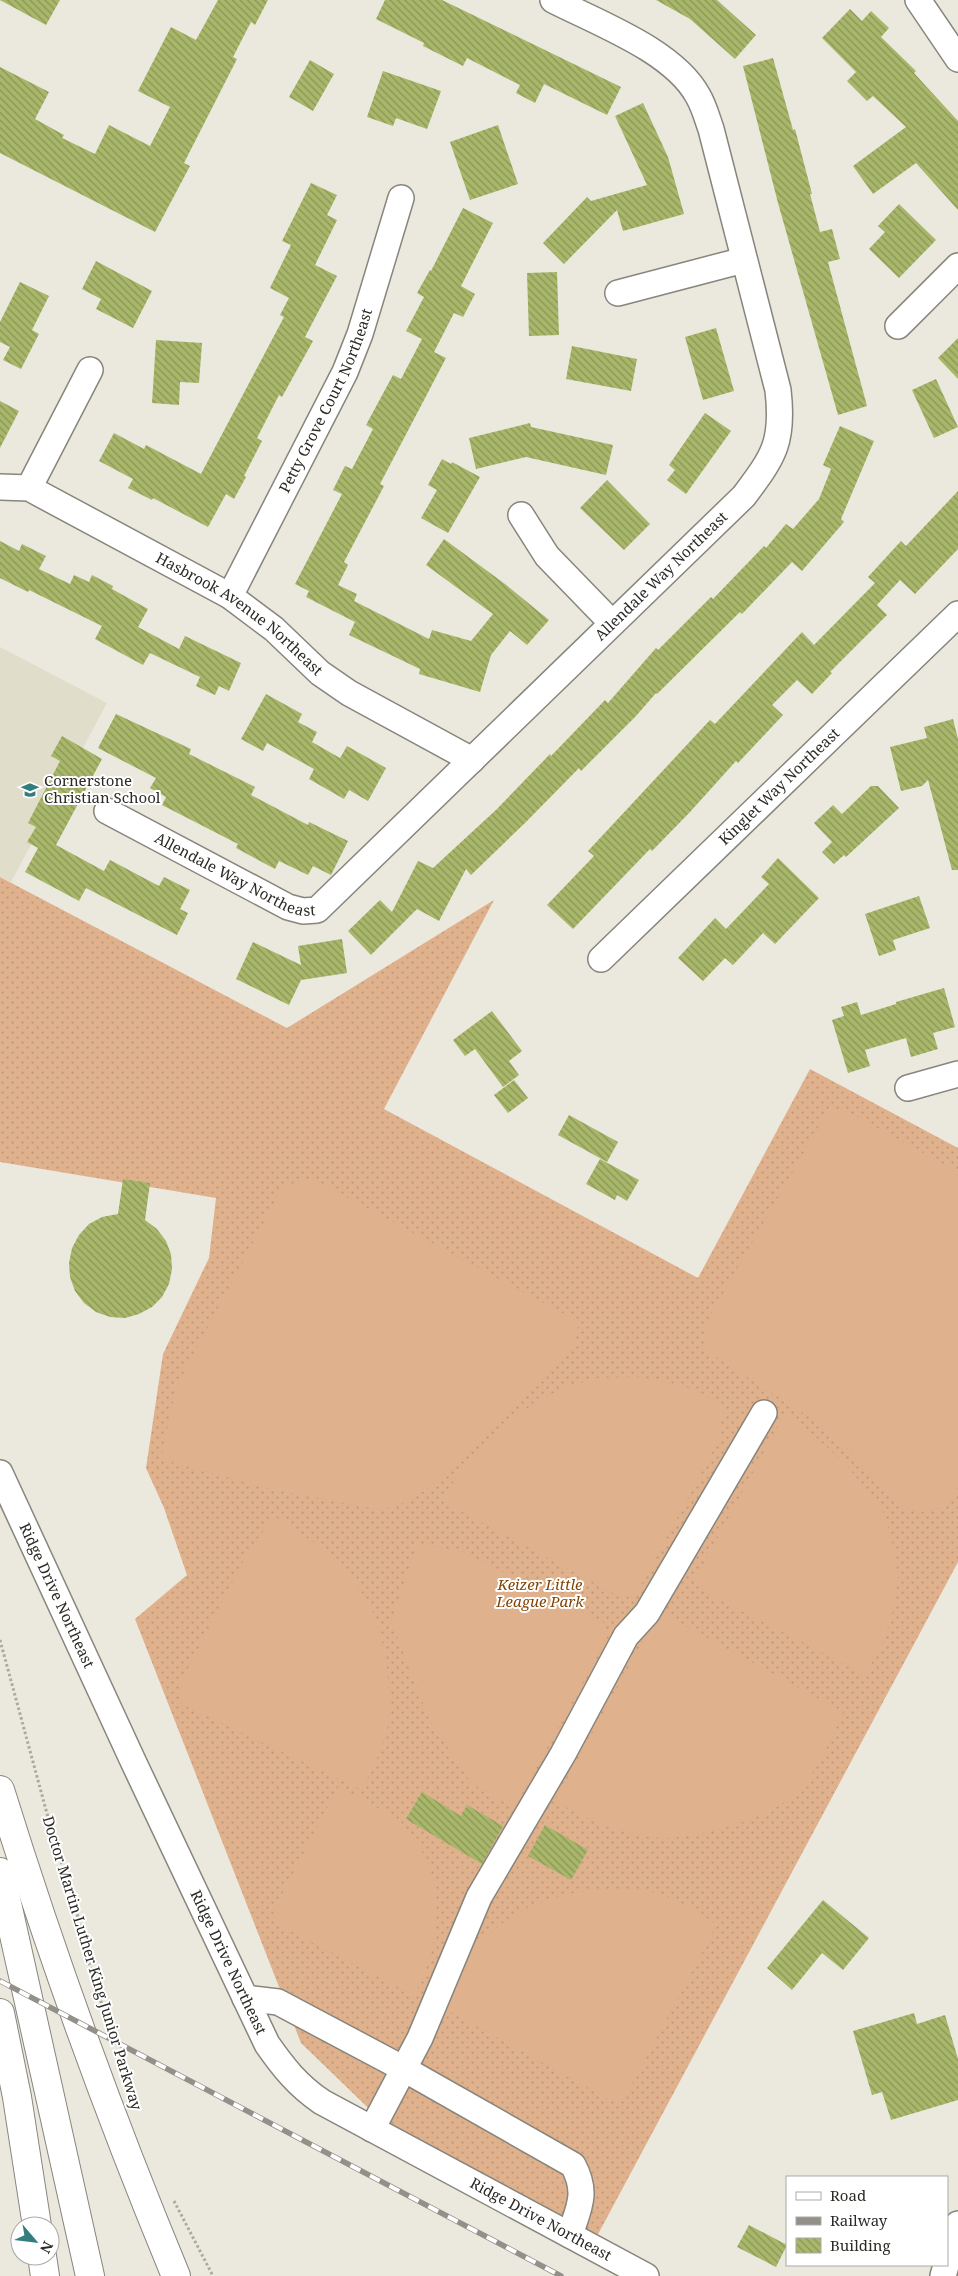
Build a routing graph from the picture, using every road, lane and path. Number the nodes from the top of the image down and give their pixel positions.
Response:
1 (553, 0) edge
2 (918, 0) edge
3 (958, 59) edge
4 (401, 198) dead end
5 (744, 260) junction
6 (958, 266) edge
7 (618, 293) dead end
8 (898, 326) dead end
9 (90, 370) dead end
10 (0, 487) edge
11 (29, 488) junction
12 (521, 515) dead end
13 (230, 596) junction
14 (956, 622) edge
15 (612, 624) junction
16 (472, 760) junction
17 (107, 811) dead end
18 (600, 960) dead end
19 (958, 1074) edge
20 (908, 1088) dead end
21 (764, 1413) dead end
22 (0, 1473) edge
23 (0, 1640) edge
24 (0, 1790) edge
25 (0, 1872) edge
26 (246, 1998) junction
27 (0, 2013) edge
28 (116, 2049) dead end
29 (404, 2069) junction
30 (372, 2129) junction
31 (172, 2196) dead end
32 (35, 2216) edge
33 (958, 2224) edge
34 (570, 2234) junction
35 (948, 2259) edge
36 (90, 2276) edge
37 (176, 2276) edge
38 (213, 2276) edge
39 (646, 2276) edge

1 - 5 street, Allendale Way Northeast
2 - 3 street
4 - 13 street, Petty Grove Court Northeast
5 - 7 street
5 - 15 street, Allendale Way Northeast
6 - 8 street
9 - 11 street
10 - 11 street, Hasbrook Avenue Northeast
11 - 13 street, Hasbrook Avenue Northeast
12 - 15 street
13 - 16 street, Hasbrook Avenue Northeast
14 - 18 street, Kinglet Way Northeast
15 - 16 street, Allendale Way Northeast
16 - 17 street, Allendale Way Northeast
19 - 20 street
21 - 29 street
22 - 26 street, Ridge Drive Northeast
23 - 28 path, Doctor Martin Luther King Junior Parkway
24 - 37 highway
25 - 36 highway
26 - 29 street
26 - 30 street, Ridge Drive Northeast
27 - 32 highway
29 - 30 street
29 - 34 street
30 - 34 street, Ridge Drive Northeast
31 - 38 path
33 - 35 street
34 - 39 street, Ridge Drive Northeast

